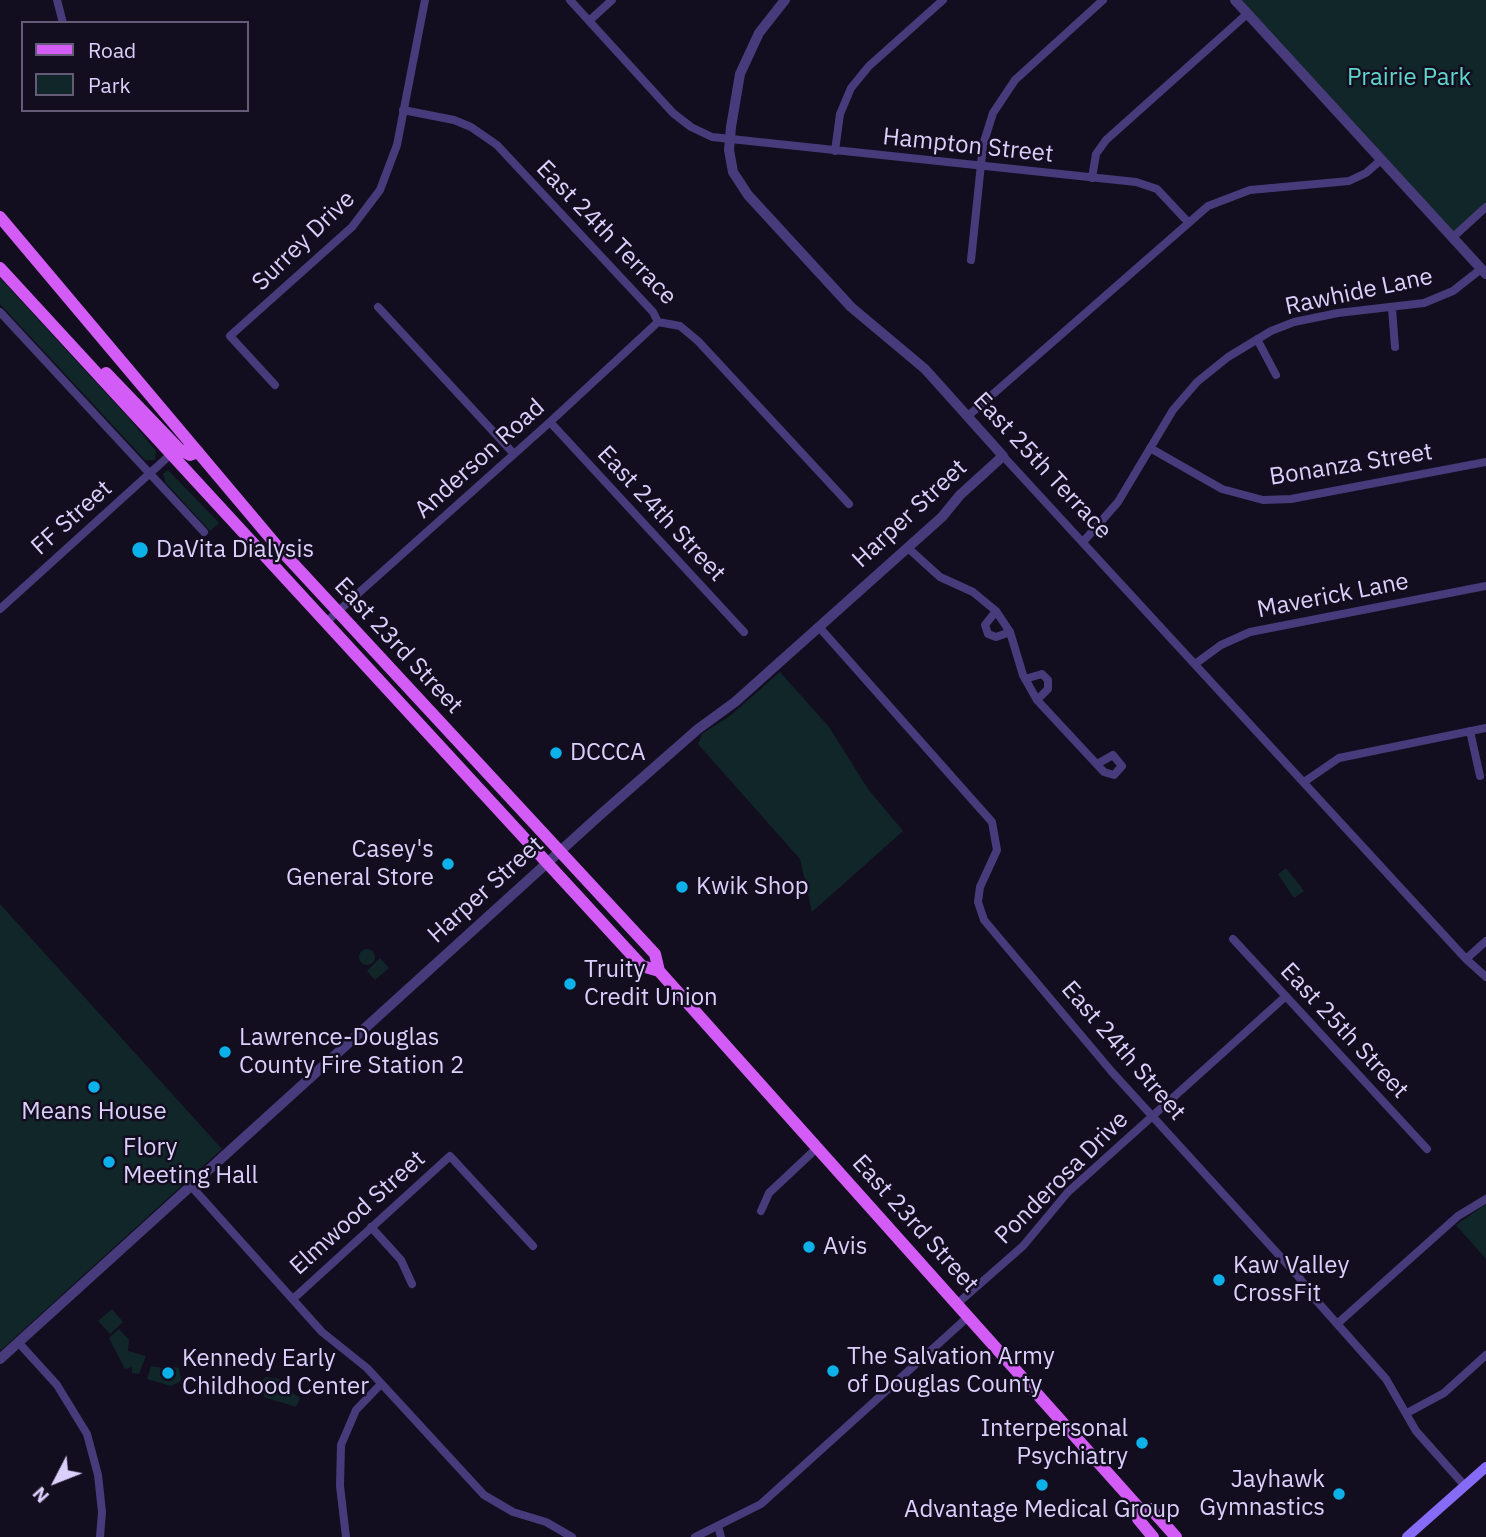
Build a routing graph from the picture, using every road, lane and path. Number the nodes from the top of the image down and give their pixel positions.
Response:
1 (57, 0) edge
2 (425, 0) edge
3 (570, 0) edge
4 (612, 0) edge
5 (785, 0) edge
6 (943, 0) edge
7 (1103, 0) edge
8 (1235, 0) edge
9 (1247, 14) junction
10 (62, 21) edge
11 (589, 21) junction
12 (403, 110) junction
13 (730, 140) junction
14 (835, 151) junction
15 (1381, 160) junction
16 (981, 166) junction
17 (1092, 178) junction
18 (1486, 207) edge
19 (0, 217) edge
20 (1187, 221) junction
21 (1452, 238) junction
22 (971, 260) dead end
23 (0, 268) edge
24 (1484, 271) edge
25 (378, 307) dead end
26 (1392, 308) junction
27 (0, 312) edge
28 (658, 322) junction
29 (1257, 339) junction
30 (1395, 346) dead end
31 (77, 353) junction
32 (1276, 375) dead end
33 (275, 385) dead end
34 (968, 416) junction
35 (550, 422) junction
36 (1150, 448) junction
37 (198, 452) junction
38 (514, 454) junction
39 (170, 455) junction
40 (1003, 456) junction
41 (1486, 462) edge
42 (149, 474) junction
43 (849, 504) dead end
44 (204, 532) dead end
45 (1083, 542) junction
46 (908, 548) junction
47 (1486, 586) edge
48 (0, 609) edge
49 (338, 611) junction
50 (996, 611) junction
51 (325, 623) junction
52 (819, 627) junction
53 (744, 632) dead end
54 (1010, 632) junction
55 (1195, 664) junction
56 (1025, 679) junction
57 (1037, 700) junction
58 (1486, 728) edge
59 (1470, 731) junction
60 (1097, 764) dead end
61 (1480, 776) dead end
62 (1304, 782) junction
63 (560, 852) junction
64 (547, 863) junction
65 (1233, 939) dead end
66 (1486, 941) edge
67 (1466, 959) junction
68 (659, 971) junction
69 (1486, 977) edge
70 (1286, 996) junction
71 (1152, 1116) junction
72 (818, 1147) junction
73 (1427, 1149) dead end
74 (191, 1186) junction
75 (1486, 1199) edge
76 (761, 1211) dead end
77 (371, 1227) junction
78 (533, 1246) dead end
79 (412, 1284) dead end
80 (293, 1299) junction
81 (958, 1303) junction
82 (969, 1316) junction
83 (1337, 1324) junction
84 (18, 1342) junction
85 (1486, 1356) edge
86 (0, 1359) edge
87 (381, 1384) junction
88 (1407, 1413) junction
89 (1486, 1467) edge
90 (1465, 1486) junction
91 (1139, 1508) junction
92 (718, 1526) junction
93 (100, 1537) edge
94 (346, 1537) edge
95 (572, 1537) edge
96 (695, 1537) edge
97 (721, 1537) edge
98 (1156, 1537) edge
99 (1176, 1537) edge
100 (1408, 1537) edge

1 - 10 street
2 - 12 street, Surrey Drive
3 - 11 street
4 - 11 street
5 - 13 street, East 25th Terrace
6 - 14 street
7 - 16 street
8 - 9 street
9 - 15 street
9 - 17 street
11 - 13 street
12 - 28 street, East 24th Terrace
12 - 33 street, Surrey Drive
13 - 14 street, Hampton Street
13 - 34 street, East 25th Terrace
14 - 16 street, Hampton Street
15 - 20 street
15 - 21 street
16 - 17 street, Hampton Street
16 - 22 street
17 - 20 street, Hampton Street
18 - 21 street
19 - 37 main road, East 23rd Street
20 - 34 street
21 - 24 street
23 - 31 main road, East 23rd Street
24 - 26 street, Rawhide Lane
25 - 38 street
26 - 29 street, Rawhide Lane
26 - 30 street
27 - 42 street
28 - 35 street, Anderson Road
28 - 43 street, East 24th Terrace
29 - 32 street
29 - 36 street, Rawhide Lane
31 - 37 main road
31 - 39 main road, East 23rd Street
34 - 40 street, East 25th Terrace
35 - 38 street, Anderson Road
35 - 53 street, East 24th Street
36 - 41 street, Bonanza Street
36 - 45 street, Rawhide Lane
37 - 49 main road, East 23rd Street
38 - 49 street, Anderson Road
39 - 42 street, FF Street
39 - 51 main road, East 23rd Street
40 - 45 street, East 25th Terrace
40 - 46 street, Harper Street
42 - 44 street
42 - 48 street, FF Street
45 - 55 street, East 25th Terrace
46 - 50 street
46 - 52 street, Harper Street
47 - 55 street, Maverick Lane
49 - 51 street, Anderson Road
49 - 63 main road, East 23rd Street
50 - 54 street
50 - 54 street
51 - 64 main road, East 23rd Street
52 - 63 street, Harper Street
52 - 71 street, East 24th Street
54 - 56 street
55 - 62 street, East 25th Terrace
56 - 57 street
56 - 57 street
57 - 60 street
58 - 59 street
59 - 61 street
59 - 62 street
62 - 67 street, East 25th Terrace
63 - 64 street, Harper Street
63 - 68 main road, East 23rd Street
64 - 68 main road, East 23rd Street
64 - 74 street, Harper Street
65 - 70 street, East 25th Street
66 - 67 street
67 - 69 street, East 25th Terrace
68 - 72 main road, East 23rd Street
70 - 71 street, Ponderosa Drive
70 - 73 street, East 25th Street
71 - 81 street, Ponderosa Drive
71 - 83 street, East 24th Street
72 - 76 street
72 - 81 main road, East 23rd Street
74 - 80 street
74 - 84 street, Harper Street
75 - 83 street
77 - 78 street, Elmwood Street
77 - 79 street
77 - 80 street, Elmwood Street
80 - 87 street
81 - 82 main road, East 23rd Street
82 - 91 main road, East 23rd Street
82 - 92 street
83 - 88 street, East 24th Street
84 - 86 street, Harper Street
84 - 93 street
85 - 88 street
87 - 94 street
87 - 95 street
88 - 90 street, East 24th Street
89 - 90 main road
90 - 100 main road
91 - 98 main road, East 23rd Street
91 - 99 main road, East 23rd Street
92 - 96 street
92 - 97 street

